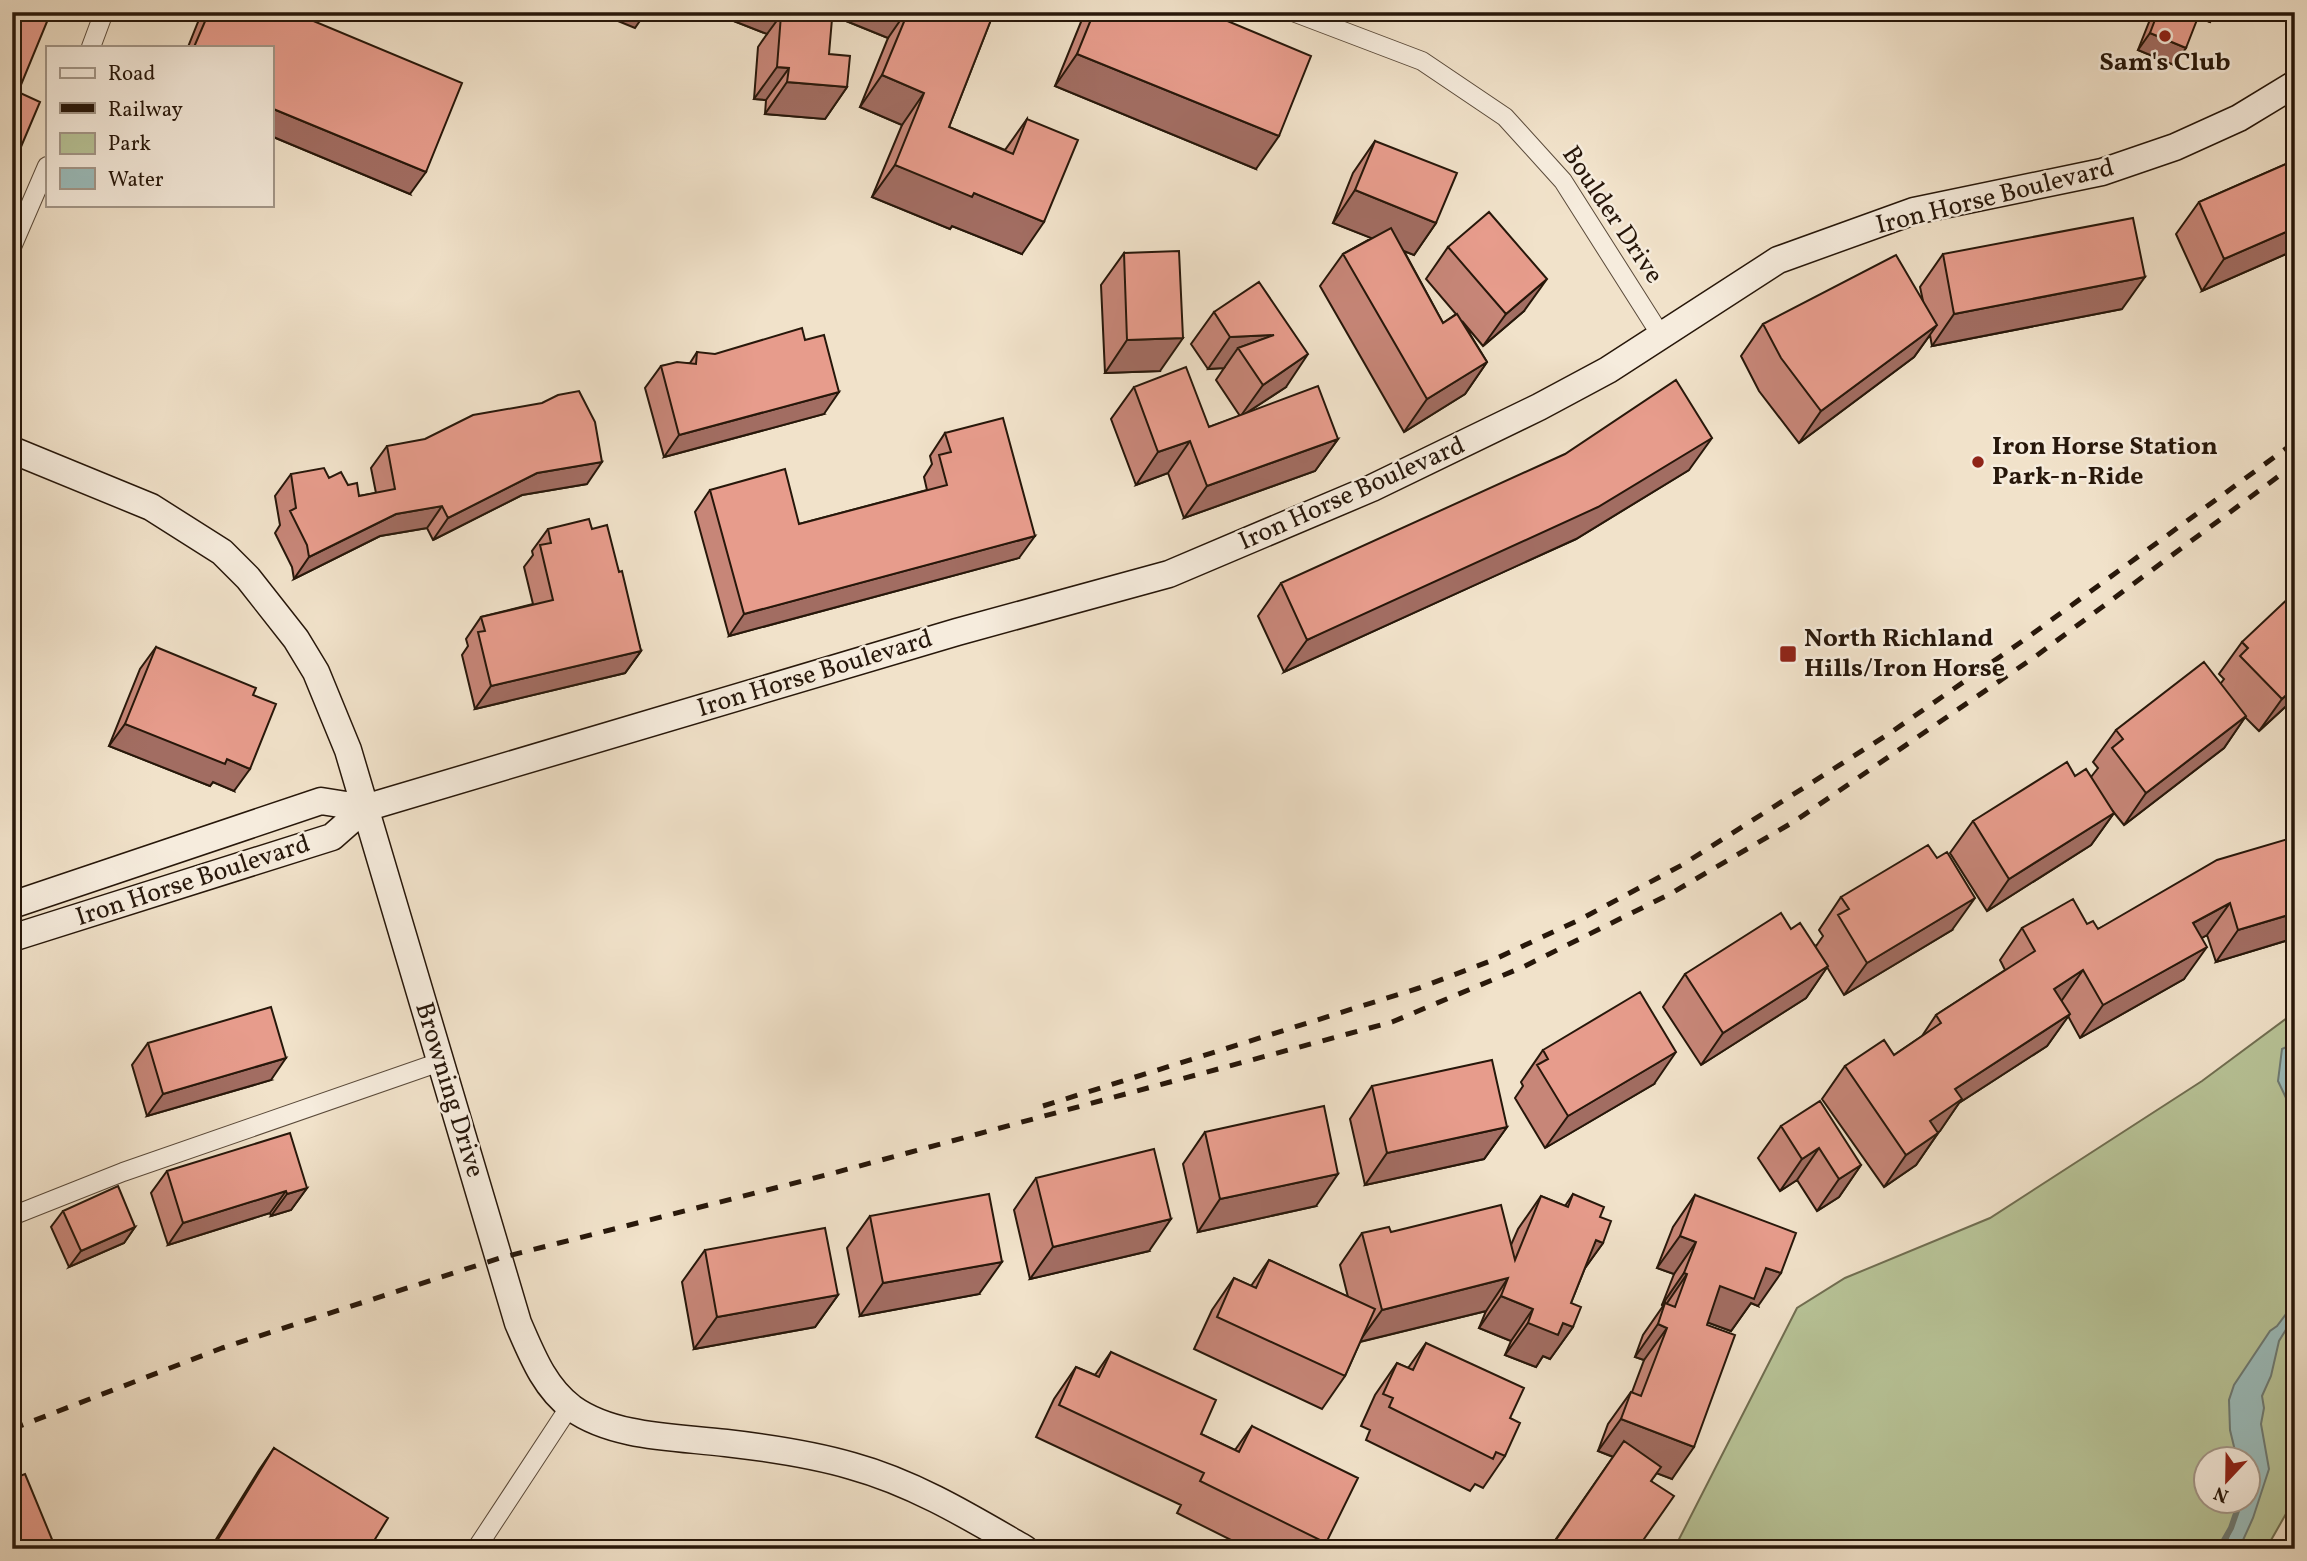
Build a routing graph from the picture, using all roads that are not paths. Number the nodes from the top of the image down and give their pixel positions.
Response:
1 (104, 12) edge
2 (1293, 12) edge
3 (91, 46) edge
4 (2295, 85) edge
5 (46, 168) edge
6 (12, 247) edge
7 (1662, 337) junction
8 (12, 450) edge
9 (365, 808) junction
10 (12, 905) edge
11 (12, 938) edge
12 (440, 1062) junction
13 (12, 1216) edge
14 (570, 1406) junction
15 (476, 1549) edge
16 (1025, 1549) edge

1 - 3 street
2 - 7 street, Boulder Drive
4 - 7 street, Iron Horse Boulevard
5 - 6 street
7 - 9 street, Iron Horse Boulevard
8 - 9 street, Browning Drive
9 - 10 street, Iron Horse Boulevard
9 - 11 street, Iron Horse Boulevard
9 - 12 street, Browning Drive
12 - 13 street
12 - 14 street, Browning Drive
14 - 15 street
14 - 16 street, Browning Drive

